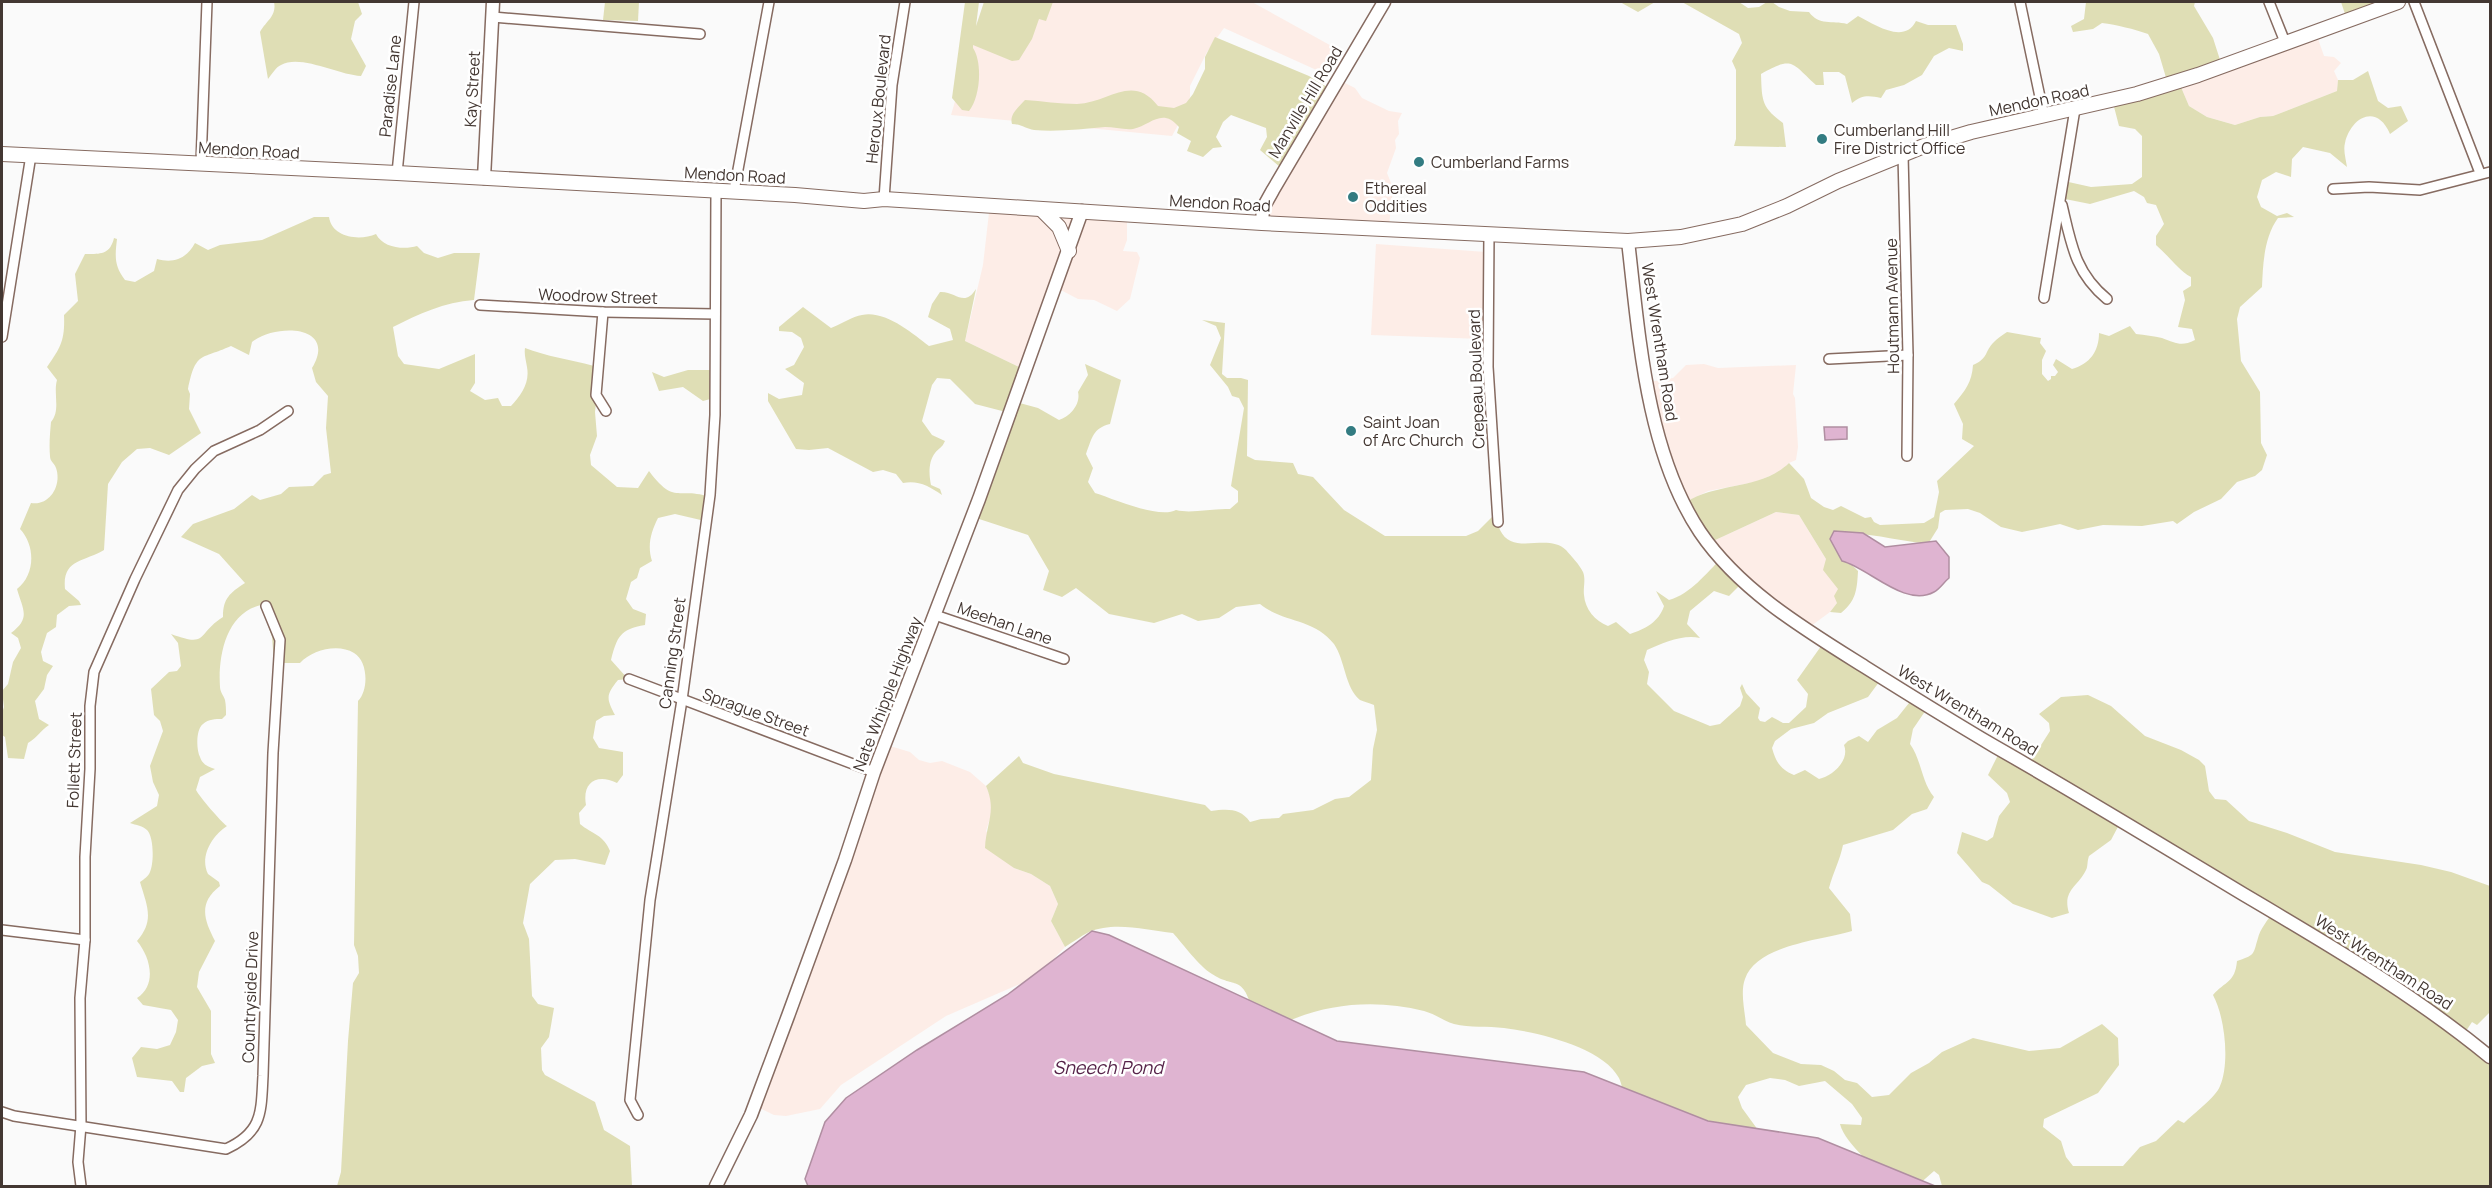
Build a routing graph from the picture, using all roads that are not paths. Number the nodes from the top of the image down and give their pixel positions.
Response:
1 (207, 2) edge
2 (414, 2) edge
3 (493, 2) edge
4 (769, 2) edge
5 (905, 2) edge
6 (1384, 2) edge
7 (2020, 2) edge
8 (2269, 2) edge
9 (2397, 2) edge
10 (2414, 2) edge
11 (493, 17) junction
12 (700, 34) dead end
13 (2284, 42) junction
14 (2075, 110) junction
15 (2044, 116) junction
16 (2, 154) edge
17 (31, 155) junction
18 (1903, 155) junction
19 (201, 163) junction
20 (2490, 172) edge
21 (397, 173) junction
22 (2480, 173) junction
23 (484, 178) junction
24 (2333, 189) dead end
25 (716, 191) junction
26 (735, 191) junction
27 (884, 200) junction
28 (2061, 203) junction
29 (1042, 210) junction
30 (1082, 211) junction
31 (1262, 222) junction
32 (1489, 234) junction
33 (1628, 241) junction
34 (1069, 251) junction
35 (2044, 298) dead end
36 (2107, 299) dead end
37 (480, 305) dead end
38 (603, 312) junction
39 (715, 314) junction
40 (2, 337) edge
41 (1908, 355) junction
42 (1828, 359) dead end
43 (288, 411) dead end
44 (606, 411) dead end
45 (1907, 456) dead end
46 (1498, 522) dead end
47 (266, 606) dead end
48 (935, 615) junction
49 (1064, 659) dead end
50 (629, 679) dead end
51 (682, 700) junction
52 (874, 772) junction
53 (2, 930) edge
54 (84, 940) junction
55 (2490, 1057) edge
56 (2, 1112) edge
57 (639, 1115) dead end
58 (81, 1125) junction
59 (81, 1186) edge
60 (716, 1186) edge

1 - 19 street
2 - 21 street, Paradise Lane
3 - 11 street, Kay Street
4 - 26 street
5 - 27 street, Heroux Boulevard
6 - 31 street, Manville Hill Road
7 - 15 street
8 - 13 street
9 - 13 main road, Mendon Road
10 - 22 street
11 - 12 street
11 - 23 street, Kay Street
13 - 14 main road, Mendon Road
14 - 15 main road, Mendon Road
14 - 28 street
15 - 18 main road, Mendon Road
16 - 17 main road, Mendon Road
17 - 19 main road, Mendon Road
17 - 40 street
18 - 33 main road, Mendon Road
18 - 41 street, Houtmann Avenue
19 - 21 main road, Mendon Road
20 - 22 street
21 - 23 main road, Mendon Road
22 - 24 street
23 - 25 main road, Mendon Road
25 - 26 main road, Mendon Road
25 - 39 street, Canning Street
26 - 27 main road, Mendon Road
27 - 29 main road, Mendon Road
28 - 35 street
28 - 36 street
29 - 30 main road, Mendon Road
29 - 34 main road
30 - 31 main road, Mendon Road
30 - 34 street, Nate Whipple Highway
31 - 32 main road, Mendon Road
32 - 33 main road, Mendon Road
32 - 46 street, Crepeau Boulevard
33 - 55 street, West Wrentham Road
34 - 48 street, Nate Whipple Highway
37 - 38 street, Woodrow Street
38 - 39 street, Woodrow Street
38 - 44 street
39 - 51 street, Canning Street
41 - 42 street
41 - 45 street, Houtmann Avenue
43 - 54 street, Follett Street
47 - 58 street, Countryside Drive
48 - 49 street, Meehan Lane
48 - 52 street, Nate Whipple Highway
50 - 51 street, Sprague Street
51 - 52 street, Sprague Street
51 - 57 street, Canning Street
52 - 60 street, Nate Whipple Highway
53 - 54 street
54 - 58 street, Follett Street
56 - 58 street, Countryside Drive
58 - 59 street, Follett Street

